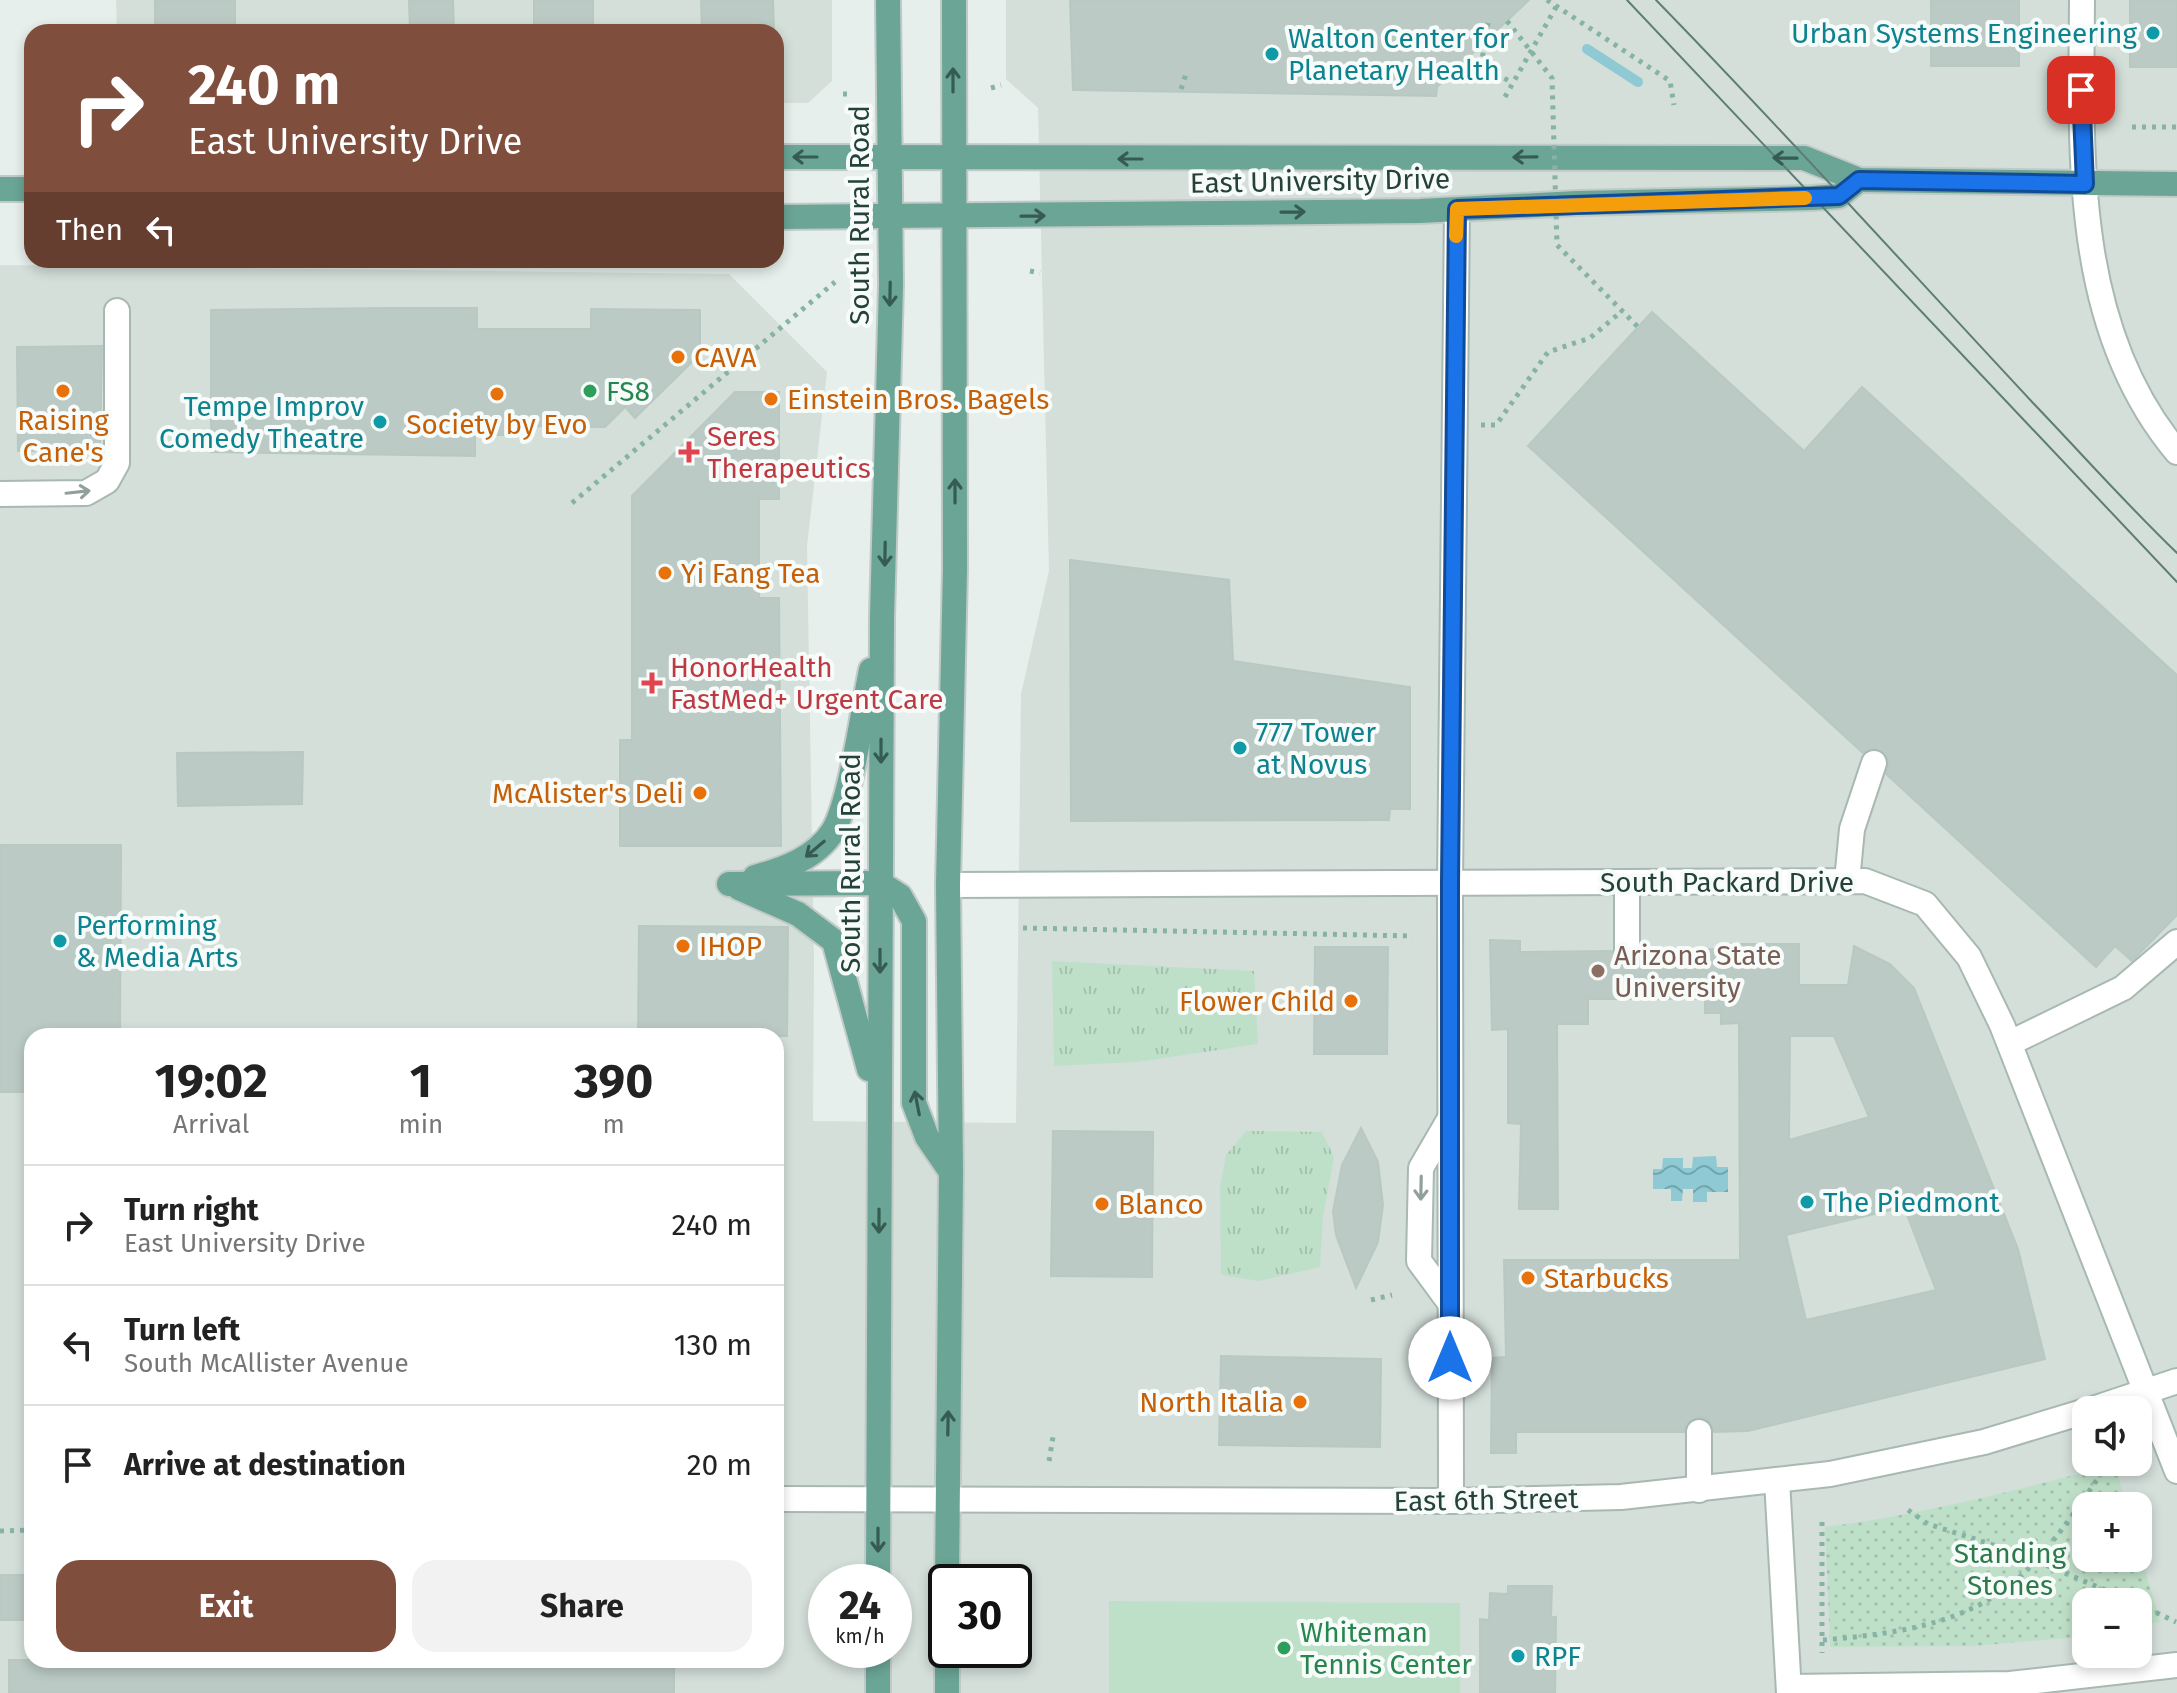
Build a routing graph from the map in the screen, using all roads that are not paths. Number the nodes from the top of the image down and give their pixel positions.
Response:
1 (888, 0) edge
2 (954, 0) edge
3 (2082, 0) edge
4 (784, 157) edge
5 (890, 157) junction
6 (955, 158) junction
7 (1859, 180) junction
8 (2085, 184) junction
9 (2177, 184) edge
10 (0, 189) edge
11 (24, 189) edge
12 (1457, 209) junction
13 (891, 216) junction
14 (784, 217) edge
15 (955, 217) junction
16 (117, 311) dead end
17 (2177, 452) edge
18 (0, 494) edge
19 (882, 617) junction
20 (1874, 763) dead end
21 (1847, 881) junction
22 (1627, 882) junction
23 (880, 883) junction
24 (1450, 883) junction
25 (729, 884) junction
26 (948, 885) junction
27 (2177, 942) edge
28 (1627, 951) dead end
29 (2010, 1043) junction
30 (879, 1106) junction
31 (951, 1172) junction
32 (2177, 1381) edge
33 (2147, 1392) junction
34 (2135, 1396) edge
35 (2072, 1416) edge
36 (1699, 1432) dead end
37 (2177, 1471) edge
38 (1777, 1480) junction
39 (1699, 1490) junction
40 (784, 1499) edge
41 (878, 1499) junction
42 (948, 1501) junction
43 (1451, 1501) junction
44 (878, 1564) edge
45 (947, 1564) edge
46 (2177, 1665) edge
47 (878, 1668) edge
48 (947, 1668) edge
49 (1789, 1690) edge
50 (878, 1693) edge
51 (947, 1693) edge

1 - 5 main road, South Rural Road
6 -> 2 main road
3 - 8 street
5 -> 4 main road, East University Drive
5 - 6 main road, East University Drive
5 - 13 main road, South Rural Road
7 -> 6 main road, East University Drive
6 - 15 main road
7 - 8 main road, East University Drive
7 - 12 main road, East University Drive
8 - 9 main road, East University Drive
8 - 17 street
10 - 11 main road
15 -> 12 main road, East University Drive
12 - 24 street
13 - 14 main road, East University Drive
13 - 15 main road, East University Drive
13 -> 19 main road, South Rural Road
26 -> 15 main road
18 -> 16 street
19 -> 23 main road, South Rural Road
19 -> 25 main road
20 - 21 street
21 - 22 street, South Packard Drive
21 - 29 street, South Packard Drive
22 - 24 street, South Packard Drive
22 - 28 street
23 - 25 main road
23 -> 30 main road, South Rural Road
31 -> 23 main road
24 - 26 street, South Packard Drive
24 - 43 street
25 - 30 main road
26 - 31 main road
27 - 29 street
29 - 33 street, South Packard Drive
30 -> 41 main road, South Rural Road
42 -> 31 main road
32 - 33 street, East 6th Street
33 - 34 street, East 6th Street
33 - 37 street, South Packard Drive
35 - 38 street, East 6th Street
36 - 39 street
38 - 39 street, East 6th Street
38 - 49 street
39 - 43 street, East 6th Street
40 - 41 street, East 6th Street
41 - 42 street, East 6th Street
41 -> 44 main road, South Rural Road
42 - 43 street, East 6th Street
42 - 45 main road
46 - 49 street
47 - 50 main road
48 - 51 main road

